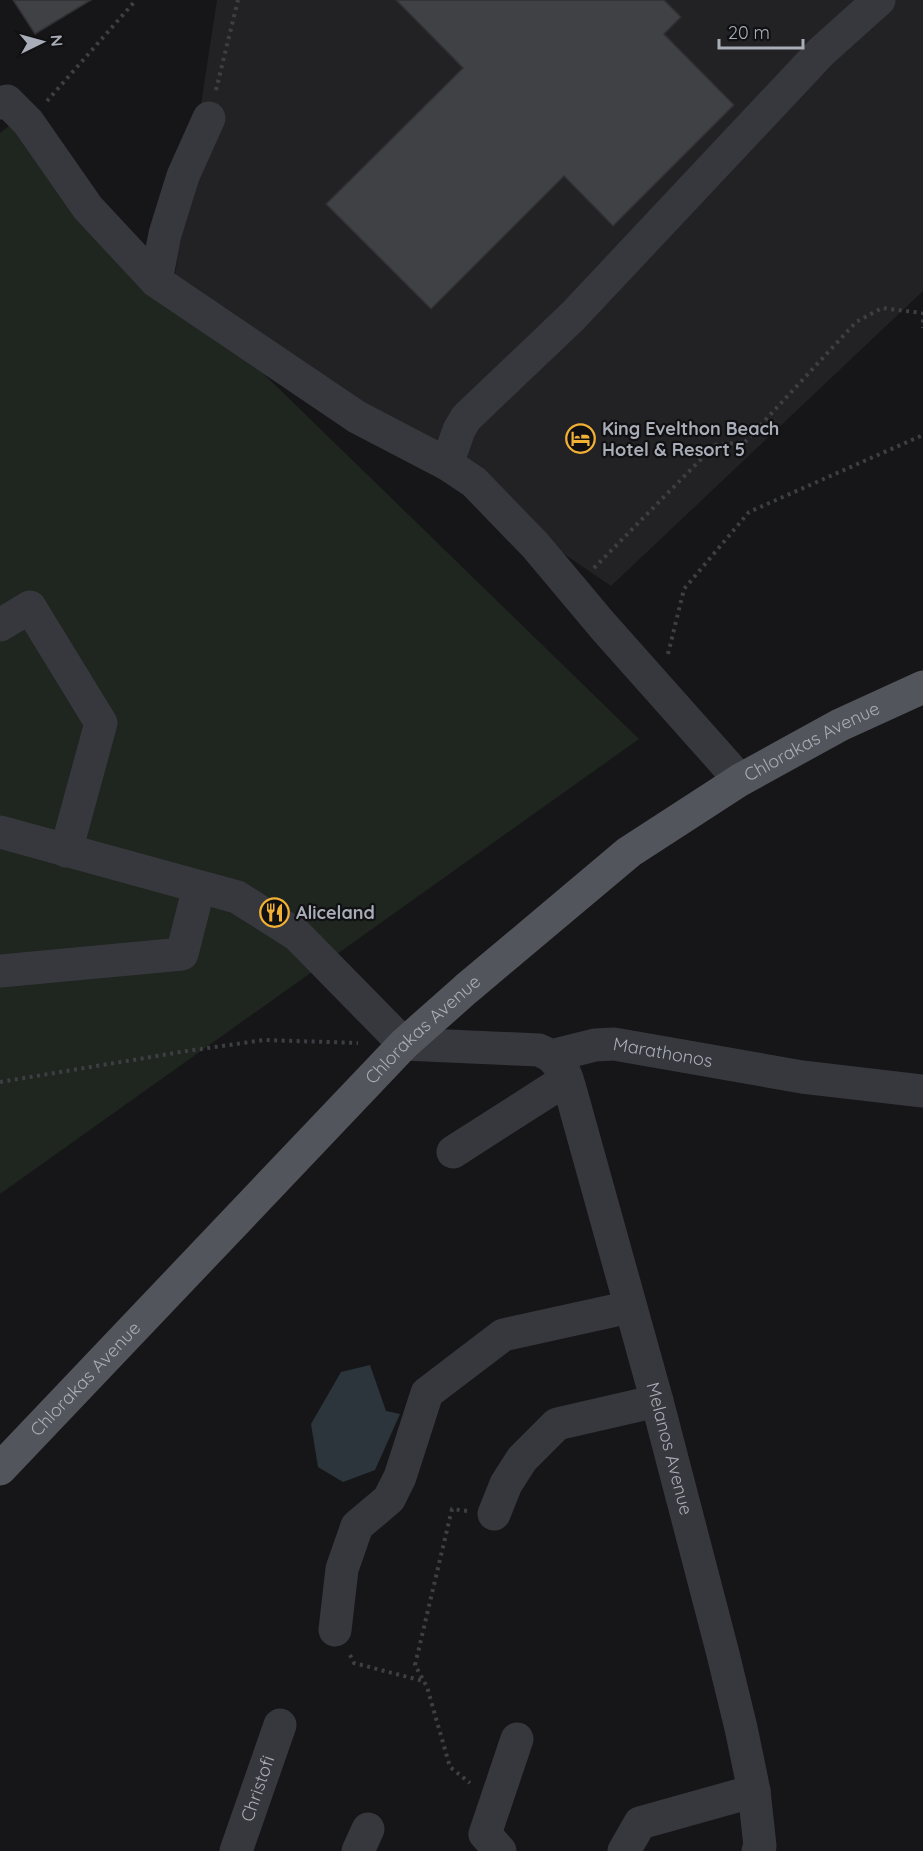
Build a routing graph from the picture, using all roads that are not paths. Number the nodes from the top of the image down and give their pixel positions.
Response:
1 (879, 0) edge
2 (0, 103) edge
3 (209, 118) road end
4 (156, 282) junction
5 (447, 464) junction
6 (0, 625) edge
7 (923, 687) edge
8 (740, 780) junction
9 (0, 832) edge
10 (66, 851) junction
11 (199, 887) junction
12 (0, 970) edge
13 (404, 1044) junction
14 (559, 1067) junction
15 (923, 1091) edge
16 (453, 1152) dead end
17 (630, 1307) junction
18 (657, 1401) junction
19 (0, 1469) edge
20 (494, 1514) road end
21 (335, 1630) road end
22 (280, 1725) dead end
23 (517, 1739) dead end
24 (754, 1791) junction
25 (236, 1851) edge
26 (500, 1851) edge
27 (624, 1851) edge
28 (758, 1851) edge

1 - 5 street
2 - 4 street
3 - 4 street
4 - 5 street
5 - 8 street
6 - 10 street
7 - 8 main road, Chlorakas Avenue
8 - 13 main road, Chlorakas Avenue
9 - 10 street
10 - 11 street
11 - 12 street
11 - 13 street
13 - 14 street, Marathonos
13 - 19 main road, Chlorakas Avenue
14 - 15 street, Marathonos
14 - 16 street
14 - 17 street, Melanos Avenue
17 - 18 street, Melanos Avenue
17 - 21 street
18 - 20 street
18 - 24 street, Melanos Avenue
22 - 25 street, Christofi
23 - 26 street
24 - 27 street
24 - 28 street, Melanos Avenue

